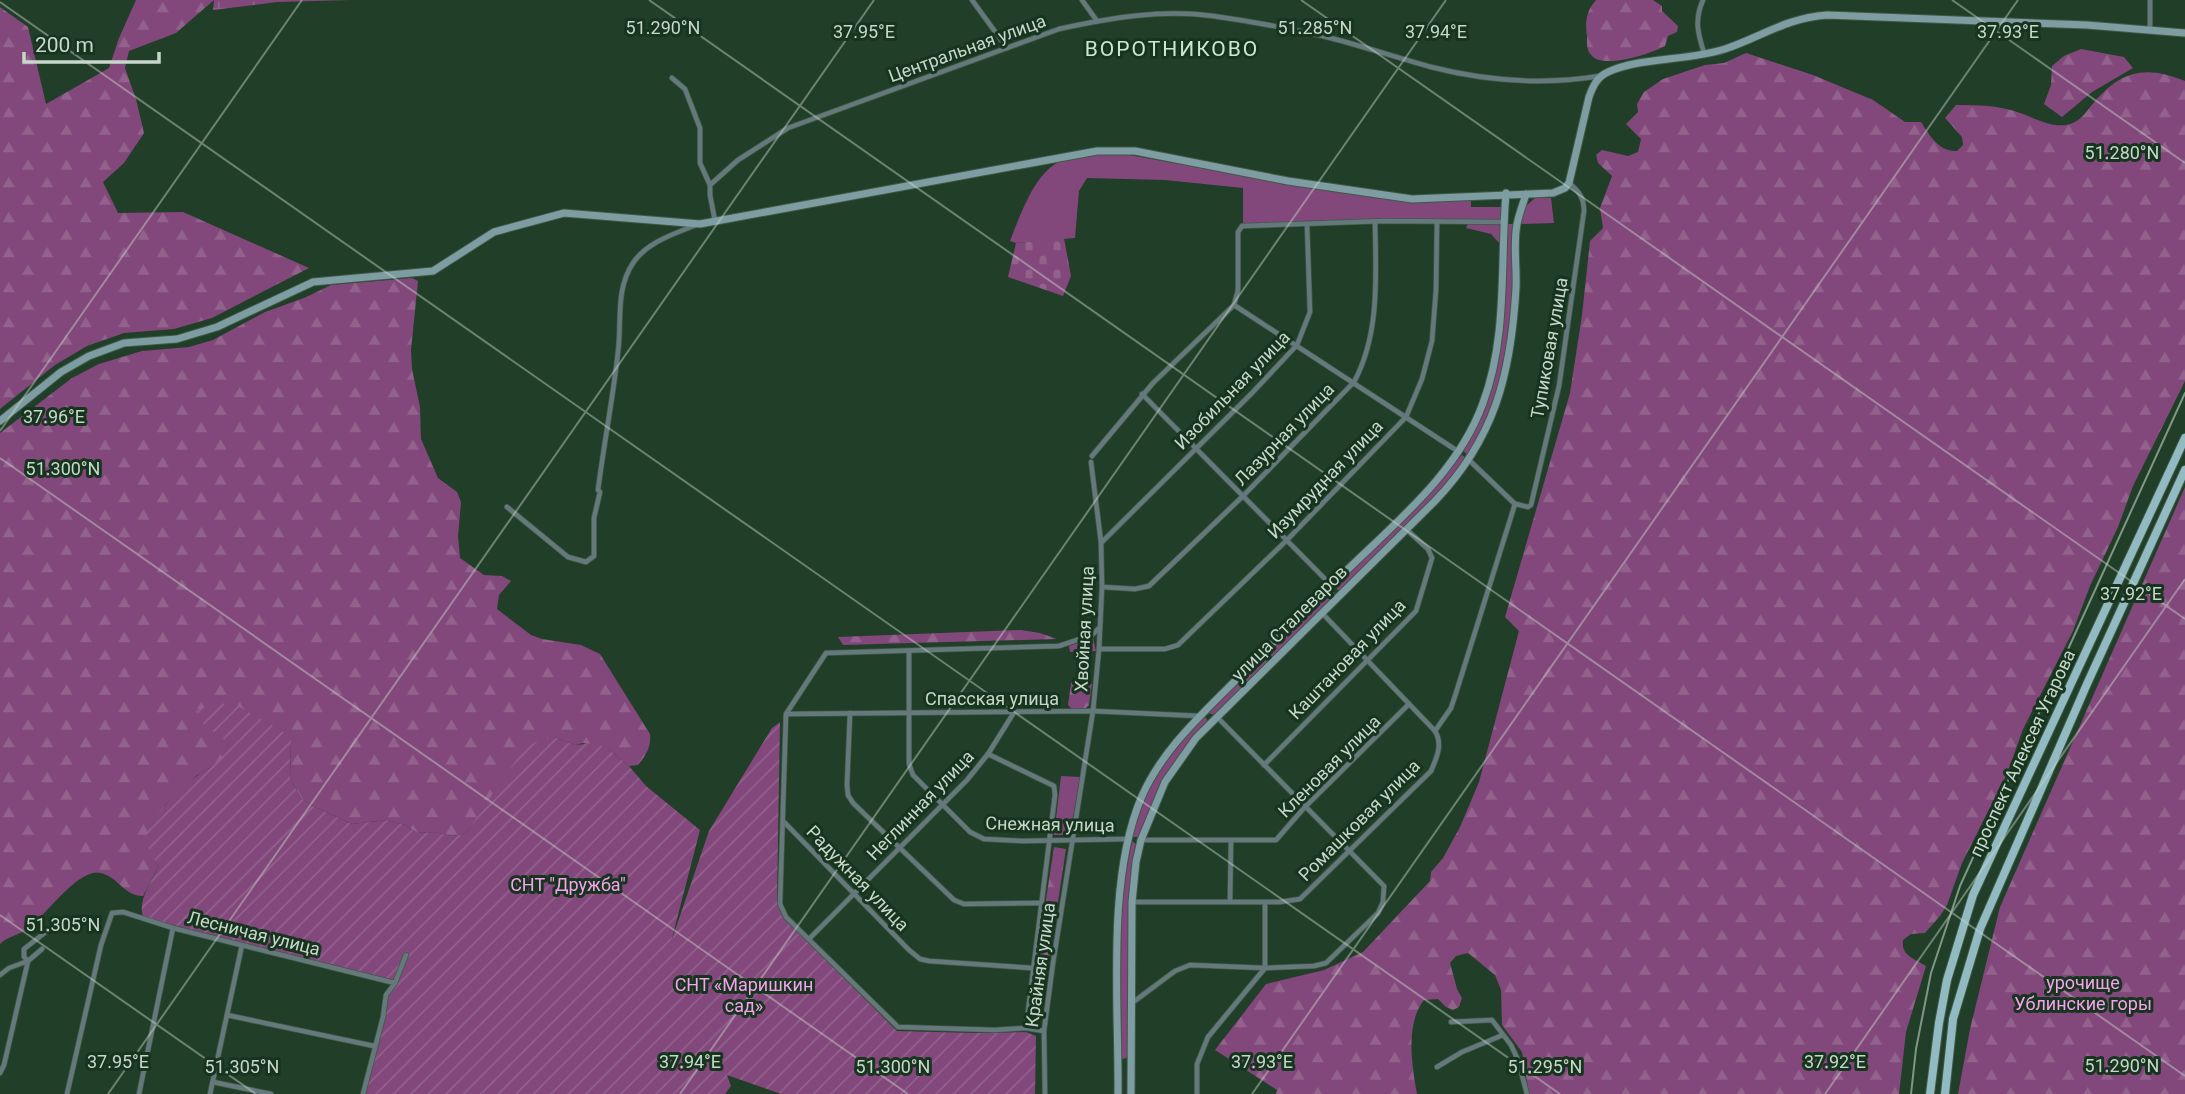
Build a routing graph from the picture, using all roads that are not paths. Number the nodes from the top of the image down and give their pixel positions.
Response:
1 (972, 0) edge
2 (1082, 0) edge
3 (1703, 0) edge
4 (2150, 0) edge
5 (1097, 21) junction
6 (2150, 30) junction
7 (2185, 33) edge
8 (1007, 48) junction
9 (1704, 54) junction
10 (1601, 76) junction
11 (672, 78) dead end
12 (1569, 183) junction
13 (710, 185) junction
14 (1506, 193) junction
15 (1527, 194) junction
16 (1505, 205) junction
17 (1522, 206) junction
18 (715, 221) junction
19 (1375, 222) junction
20 (1437, 222) junction
21 (1504, 222) junction
22 (1517, 223) junction
23 (700, 224) junction
24 (1307, 224) junction
25 (1234, 305) junction
26 (1297, 345) junction
27 (1354, 383) junction
28 (1142, 394) junction
29 (1406, 417) junction
30 (0, 421) edge
31 (2185, 438) edge
32 (1196, 449) junction
33 (1459, 452) junction
34 (1469, 460) junction
35 (2185, 470) edge
36 (1243, 496) junction
37 (1516, 503) junction
38 (507, 507) dead end
39 (1406, 530) junction
40 (1287, 540) junction
41 (1101, 542) junction
42 (1331, 585) junction
43 (1102, 587) junction
44 (1340, 594) junction
45 (1322, 613) junction
46 (1098, 629) junction
47 (1099, 649) junction
48 (909, 651) junction
49 (1367, 660) junction
50 (1408, 705) junction
51 (1093, 711) junction
52 (908, 712) junction
53 (850, 713) junction
54 (1014, 713) junction
55 (786, 714) junction
56 (1201, 714) junction
57 (1214, 719) junction
58 (1435, 731) junction
59 (988, 754) junction
60 (1264, 765) junction
61 (943, 804) junction
62 (1304, 808) junction
63 (784, 822) junction
64 (1072, 839) junction
65 (1127, 839) junction
66 (1141, 840) junction
67 (1231, 840) junction
68 (1051, 841) junction
69 (899, 847) junction
70 (1348, 851) junction
71 (853, 893) junction
72 (1132, 902) junction
73 (1230, 902) junction
74 (1265, 902) junction
75 (1041, 903) junction
76 (173, 928) junction
77 (47, 931) dead end
78 (809, 939) junction
79 (242, 945) junction
80 (42, 949) dead end
81 (406, 955) dead end
82 (28, 961) junction
83 (1032, 968) junction
84 (1265, 968) junction
85 (0, 975) edge
86 (395, 984) junction
87 (1132, 1003) junction
88 (227, 1015) junction
89 (1451, 1022) dead end
90 (1026, 1028) junction
91 (1044, 1031) junction
92 (1503, 1035) junction
93 (374, 1046) junction
94 (1119, 1062) junction
95 (1131, 1062) junction
96 (1437, 1067) dead end
97 (0, 1073) edge
98 (213, 1082) junction
99 (67, 1094) edge
100 (139, 1094) edge
101 (210, 1094) edge
102 (271, 1094) edge
103 (363, 1094) edge
104 (1045, 1094) edge
105 (1118, 1094) edge
106 (1131, 1094) edge
107 (1197, 1094) edge
108 (1527, 1094) edge
109 (1930, 1094) edge
110 (1945, 1094) edge

1 - 8 street
2 - 5 street
3 - 9 street
4 - 6 street
5 - 8 street, Центральная улица
5 - 10 street, Центральная улица
6 - 7 main road
6 - 9 main road
8 - 13 street, Центральная улица
9 - 10 main road
10 - 12 main road
11 - 13 street
12 - 15 main road
12 - 37 street, Тупиковая улица
13 - 18 street
14 - 15 main road
14 - 16 main road, улица Сталеваров
14 - 18 main road
15 - 17 main road, улица Сталеваров
16 - 17 main road
16 - 21 main road, улица Сталеваров
17 - 22 main road, улица Сталеваров
18 - 23 main road
19 - 20 street
19 - 24 street
19 - 27 street, Лазурная улица
20 - 21 street
20 - 29 street, Изумрудная улица
21 - 22 main road
21 - 33 main road, улица Сталеваров
22 - 34 main road, улица Сталеваров
23 - 30 main road
23 - 38 street
24 - 25 street
24 - 26 street, Изобильная улица
25 - 26 street
25 - 28 street, Хвойная улица
26 - 27 street
26 - 32 street, Изобильная улица
27 - 29 street
27 - 36 street, Лазурная улица
28 - 32 street
28 - 41 street, Хвойная улица
29 - 33 street
29 - 40 street, Изумрудная улица
31 - 109 main road, проспект Алексея Угарова
32 - 36 street
32 - 41 street, Изобильная улица
33 - 34 main road
33 - 42 main road, улица Сталеваров
34 - 37 street
34 - 39 main road, улица Сталеваров
35 - 110 main road, проспект Алексея Угарова
36 - 40 street
36 - 43 street, Лазурная улица
37 - 58 street
39 - 44 main road, улица Сталеваров
39 - 49 street, Каштановая улица
40 - 42 street
40 - 47 street, Изумрудная улица
41 - 43 street, Хвойная улица
42 - 44 main road
42 - 56 main road, улица Сталеваров
43 - 46 street, Хвойная улица
44 - 45 main road, улица Сталеваров
45 - 49 street
45 - 57 main road, улица Сталеваров
46 - 47 street, Хвойная улица
46 - 48 street
47 - 51 street, Хвойная улица
48 - 52 street, Снежная улица
48 - 55 street
49 - 50 street
49 - 60 street, Каштановая улица
50 - 58 street
50 - 62 street, Кленовая улица
51 - 54 street, Спасская улица
51 - 56 street, Спасская улица
51 - 64 street, Хвойная улица
52 - 53 street, Спасская улица
52 - 54 street, Спасская улица
52 - 61 street, Снежная улица
53 - 55 street, Спасская улица
53 - 69 street
54 - 59 street, Неглинная улица
55 - 63 street, Радужная улица
56 - 57 main road
56 - 65 main road, улица Сталеваров
57 - 60 street
57 - 66 main road, улица Сталеваров
58 - 70 street, Ромашковая улица
59 - 61 street, Неглинная улица
59 - 68 street
60 - 62 street
61 - 68 street, Снежная улица
61 - 69 street, Неглинная улица
62 - 67 street, Кленовая улица
62 - 70 street
63 - 71 street, Радужная улица
63 - 78 street
64 - 65 street, Снежная улица
64 - 68 street, Снежная улица
64 - 91 street, Крайняя улица
65 - 66 main road
65 - 94 main road, улица Сталеваров
66 - 67 street, Кленовая улица
66 - 72 main road, улица Сталеваров
67 - 73 street
68 - 75 street
69 - 71 street, Неглинная улица
69 - 75 street
70 - 74 street, Ромашковая улица
70 - 84 street
71 - 78 street, Неглинная улица
71 - 83 street, Радужная улица
72 - 73 street, Ромашковая улица
72 - 87 main road, улица Сталеваров
73 - 74 street, Ромашковая улица
74 - 84 street
75 - 83 street
76 - 79 street, Лесничая улица
76 - 99 street, Лесничая улица
76 - 100 street
77 - 82 street
78 - 90 street
79 - 86 street, Лесничая улица
79 - 88 street
80 - 82 street
81 - 86 street
82 - 85 street
82 - 97 street
83 - 90 street
84 - 87 street
84 - 107 street
86 - 93 street
87 - 95 main road, улица Сталеваров
88 - 93 street
88 - 98 street
89 - 92 street
90 - 91 street
91 - 104 street, Крайняя улица
92 - 96 street
92 - 108 street
93 - 103 street
94 - 95 main road
94 - 105 main road, улица Сталеваров
95 - 106 main road, улица Сталеваров
98 - 101 street
98 - 102 street

